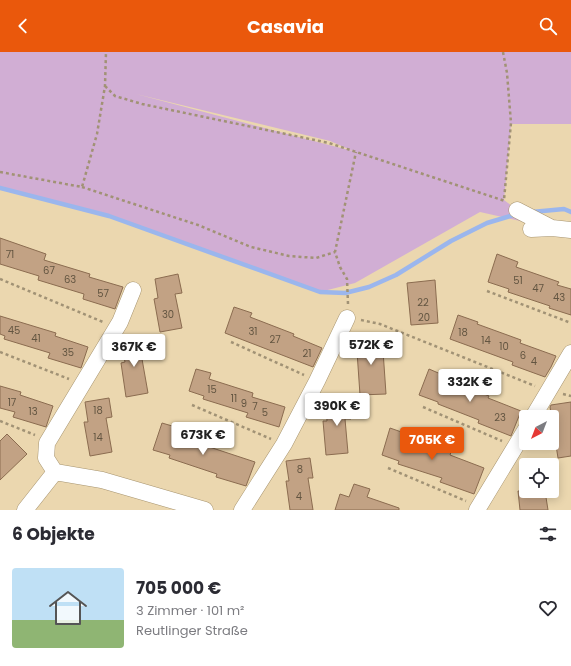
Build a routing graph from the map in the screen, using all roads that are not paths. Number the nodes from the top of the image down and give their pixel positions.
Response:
1 (517, 210) road end
2 (552, 228) junction
3 (531, 229) dead end
4 (571, 230) edge
5 (133, 290) dead end
6 (348, 311) road end
7 (571, 353) edge
8 (537, 410) edge
9 (519, 440) edge
10 (55, 472) junction
11 (478, 508) edge
12 (25, 510) edge
13 (205, 510) edge
14 (242, 510) edge

1 - 2 street
2 - 3 street
2 - 4 street
5 - 10 street
6 - 14 street
7 - 8 street
9 - 11 street
10 - 12 street
10 - 13 street

